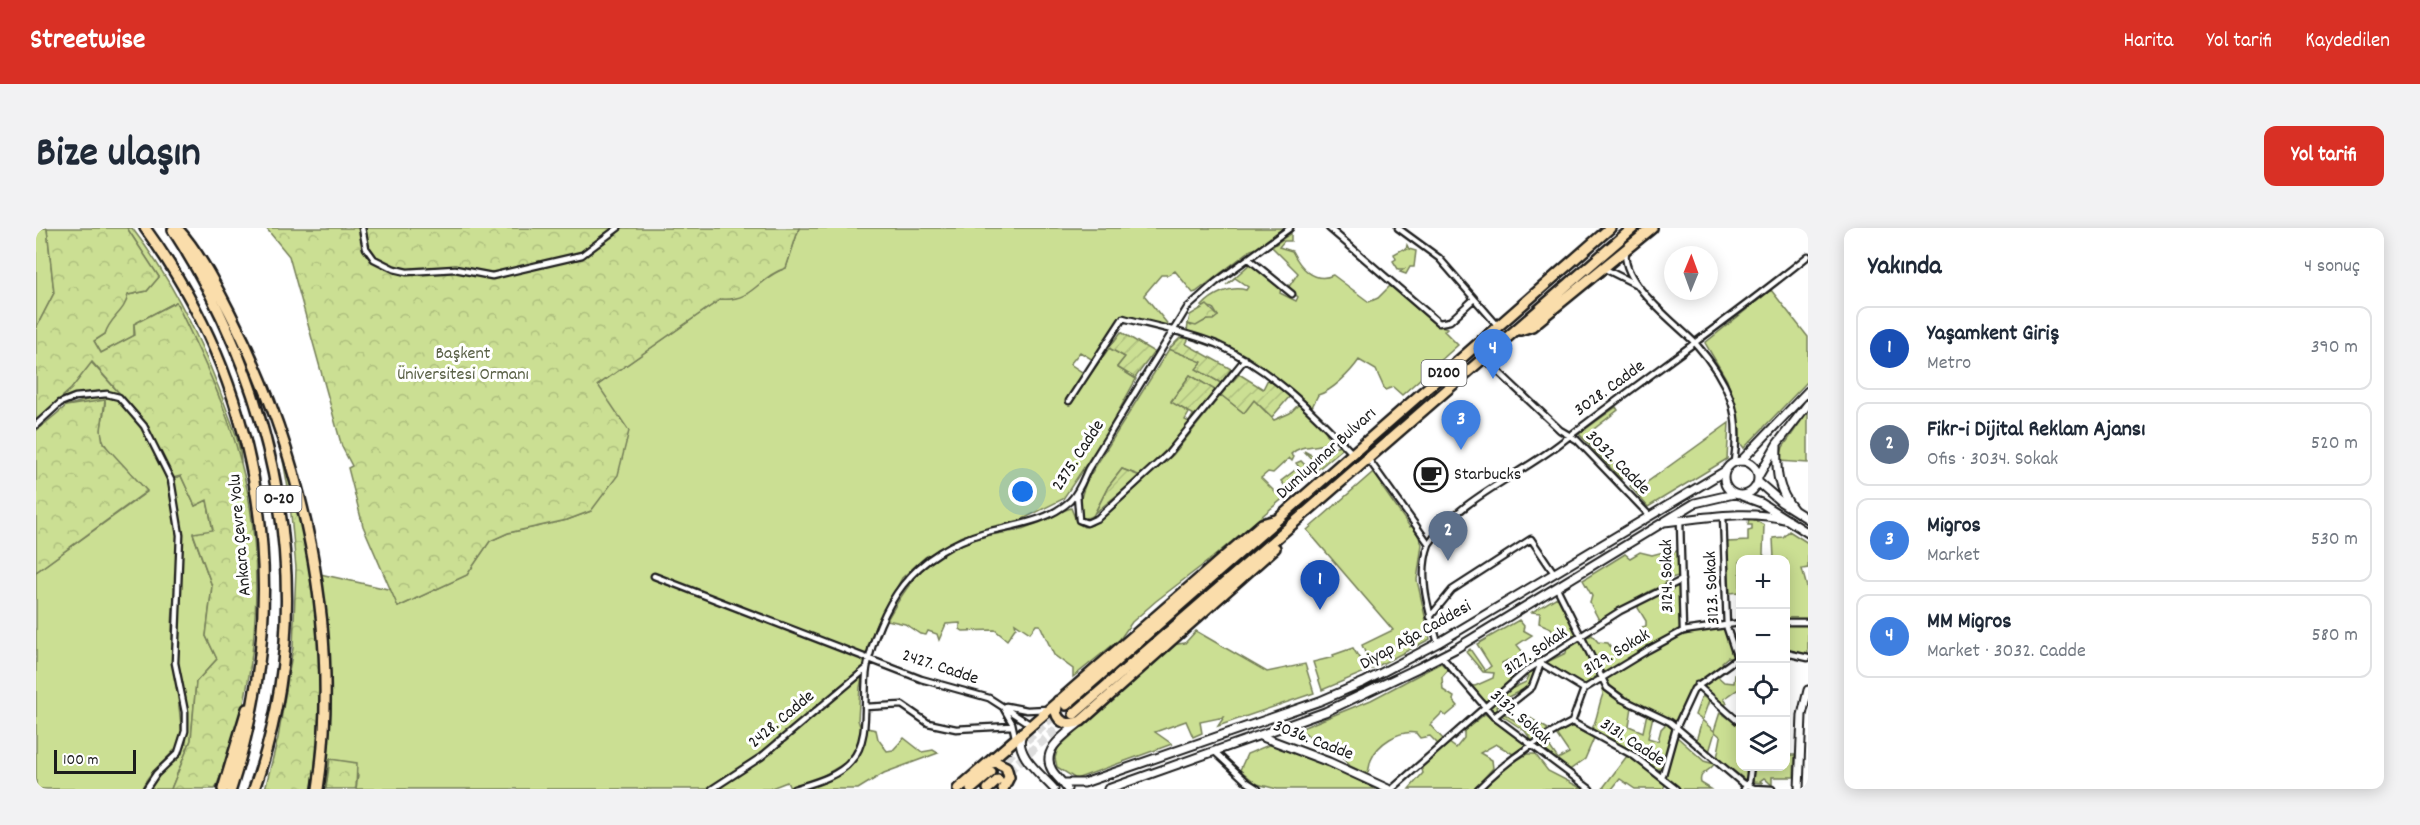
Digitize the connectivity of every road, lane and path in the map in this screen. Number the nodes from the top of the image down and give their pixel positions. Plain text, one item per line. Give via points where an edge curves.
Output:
1 (145, 228) edge
2 (171, 228) edge
3 (177, 228) edge
4 (362, 228) edge
5 (618, 228) edge
6 (1290, 228) edge
7 (1329, 228) edge
8 (1398, 228) edge
9 (1633, 228) edge
10 (1652, 228) edge
11 (1607, 229) edge
12 (1627, 250) junction
13 (1808, 256) edge
14 (1249, 259) junction
15 (1605, 268) junction
16 (1637, 285) junction
17 (1292, 294) dead end
18 (1474, 299) junction
19 (1498, 326) junction
20 (1515, 331) junction
21 (1173, 332) junction
22 (1695, 344) junction
23 (1245, 359) junction
24 (1485, 359) junction
25 (1808, 391) edge
26 (1069, 400) dead end
27 (1808, 404) edge
28 (36, 425) edge
29 (1569, 436) junction
30 (1777, 444) junction
31 (1352, 453) junction
32 (1369, 460) junction
33 (1738, 461) junction
34 (1725, 471) junction
35 (1758, 479) junction
36 (1077, 492) junction
37 (1734, 494) junction
38 (1742, 495) junction
39 (1794, 510) junction
40 (1649, 515) junction
41 (1723, 515) junction
42 (1808, 519) edge
43 (1680, 520) junction
44 (1788, 520) junction
45 (1662, 523) junction
46 (1808, 533) edge
47 (1429, 544) junction
48 (1554, 573) junction
49 (654, 576) dead end
50 (1682, 580) junction
51 (1557, 588) junction
52 (1430, 617) junction
53 (1790, 622) edge
54 (1808, 622) edge
55 (1736, 623) edge
56 (1727, 624) junction
57 (1683, 631) junction
58 (1581, 638) junction
59 (1438, 643) junction
60 (1736, 649) edge
61 (1790, 653) edge
62 (1442, 657) junction
63 (870, 658) junction
64 (1808, 658) edge
65 (1736, 659) edge
66 (1540, 662) junction
67 (867, 668) junction
68 (260, 670) junction
69 (1602, 677) junction
70 (1697, 685) junction
71 (1584, 689) junction
72 (1808, 690) edge
73 (1062, 703) junction
74 (1000, 705) junction
75 (865, 707) junction
76 (1050, 708) junction
77 (1485, 708) junction
78 (1494, 717) junction
79 (1078, 718) junction
80 (1736, 719) edge
81 (1572, 722) junction
82 (1012, 726) junction
83 (1027, 729) junction
84 (1676, 729) junction
85 (1260, 736) junction
86 (1015, 739) junction
87 (1534, 746) junction
88 (1215, 752) junction
89 (988, 768) junction
90 (1750, 771) edge
91 (1662, 778) junction
92 (1097, 779) junction
93 (1001, 784) edge
94 (1669, 784) junction
95 (1065, 786) edge
96 (1746, 787) edge
97 (146, 789) edge
98 (223, 789) edge
99 (231, 789) edge
100 (254, 789) edge
101 (318, 789) edge
102 (712, 789) edge
103 (794, 789) edge
104 (958, 789) edge
105 (971, 789) edge
106 (988, 789) edge
107 (1054, 789) edge
108 (1089, 789) edge
109 (1108, 789) edge
110 (1258, 789) edge
111 (1390, 789) edge
112 (1479, 789) edge
113 (1590, 789) edge
114 (1665, 789) edge
115 (1676, 789) edge
116 (1772, 789) edge
117 (1799, 789) edge

1 - 68 highway, Ankara Çevre Yolu / O-20 via 191,299 226,378 244,434 256,486 262,546
2 - 100 highway, O-20 via 209,290 247,372 265,430 280,508 286,583 285,635 275,709
3 - 101 highway via 206,270 249,352 301,502 315,566 322,634 323,722
4 - 5 street via 366,248 374,259 394,269 455,269 492,276 582,255
6 - 14 street, 2375. Cadde
7 - 18 street via 1439,323 1450,321
8 - 18 street via 1439,258
9 - 20 highway, Dumlupınar Bulvarı / D200
10 - 12 highway, Dumlupınar Bulvarı
11 - 19 highway, Dumlupınar Bulvarı / D200
12 - 15 highway, Dumlupınar Bulvarı
12 - 16 street via 1625,264
13 - 22 street, 3028. Cadde
14 - 17 street
14 - 21 street, 2375. Cadde via 1187,308
15 - 16 street
15 - 20 highway, Dumlupınar Bulvarı via 1532,326
16 - 22 street
18 - 19 street
19 - 31 highway, Dumlupınar Bulvarı / D200
20 - 24 highway, Dumlupınar Bulvarı / D200
21 - 23 street via 1216,344
21 - 26 street via 1123,318
21 - 36 street, 2375. Cadde
22 - 29 street, 3028. Cadde
22 - 33 street via 1713,365 1731,399
23 - 31 street via 1307,405
23 - 36 street via 1168,454 1092,521 1079,520
24 - 29 street, 3032. Cadde
24 - 32 highway, Dumlupınar Bulvarı / D200
25 - 33 main road, Diyap Ağa Caddesi
27 - 30 main road
28 - 97 street via 60,403 75,397 119,397 144,426 171,480 180,535 175,663 185,732 178,753
29 - 40 street, 3032. Cadde
29 - 47 street, 3028. Cadde via 1454,516
30 - 35 main road
30 - 39 main road via 1778,483
31 - 73 highway, Dumlupınar Bulvarı / D200 via 1279,519 1262,524
32 - 47 street
32 - 79 highway, Dumlupınar Bulvarı / D200 via 1296,523 1263,560
33 - 34 main road, Diyap Ağa Caddesi
33 - 35 main road via 1755,467
34 - 37 main road via 1725,484
34 - 40 main road, Diyap Ağa Caddesi
35 - 38 main road via 1752,491
35 - 39 main road
36 - 63 street, 2375. Cadde via 1068,502 1040,518 970,537 918,568 887,611
37 - 38 main road, Diyap Ağa Caddesi
37 - 45 main road, Diyap Ağa Caddesi via 1695,503
38 - 44 main road, Diyap Ağa Caddesi
39 - 42 main road
40 - 48 main road, Diyap Ağa Caddesi
41 - 43 main road
41 - 44 main road via 1764,514
41 - 56 street, 3123. Sokak
43 - 45 main road
43 - 50 street, 3124. Sokak
44 - 46 main road, Diyap Ağa Caddesi
45 - 51 main road, Diyap Ağa Caddesi
47 - 52 street via 1424,570
48 - 52 street via 1531,539 1452,590
48 - 59 main road, Diyap Ağa Caddesi
49 - 63 street, 2427. Cadde
50 - 57 street, 3124. Sokak
50 - 58 street, 3127. Sokak via 1620,611
51 - 58 street
51 - 62 main road, Diyap Ağa Caddesi
52 - 59 street
53 - 54 street
55 - 56 street, 3129. Sokak
56 - 57 street, 3129. Sokak
56 - 60 street, 3123. Sokak
57 - 69 street, 3129. Sokak
58 - 66 street, 3127. Sokak
58 - 69 street
59 - 92 main road, Diyap Ağa Caddesi via 1320,701
61 - 64 street
62 - 77 street, 3132. Sokak
62 - 85 main road, Diyap Ağa Caddesi via 1325,712
63 - 67 street, 2375. Cadde
63 - 74 street, 2427. Cadde
65 - 70 street
66 - 71 street
66 - 77 street, 3127. Sokak
66 - 78 street via 1532,687
67 - 75 street, 2375. Cadde
67 - 102 street, 2428. Cadde via 761,757
68 - 98 highway
68 - 99 highway, Ankara Çevre Yolu / O-20 via 247,737
69 - 71 street, 3129. Sokak
69 - 84 street via 1607,688 1622,699 1661,717
70 - 80 street
70 - 84 street
71 - 81 street, 3129. Sokak
72 - 117 main road via 1802,714
73 - 76 highway, Dumlupınar Bulvarı
73 - 79 highway via 1056,712 1060,720 1068,724
74 - 76 street, 2427. Cadde via 1028,710
74 - 82 street
74 - 83 street, 2427. Cadde
75 - 82 street via 902,705 928,723 956,729
75 - 103 street, 2375. Cadde via 862,736 851,761 819,781
76 - 83 highway, Dumlupınar Bulvarı
77 - 78 street, 3132. Sokak
77 - 111 street, 3127. Sokak
78 - 87 street, 3132. Sokak
79 - 95 main road via 1050,752 1050,767
81 - 87 street
81 - 91 street, 3131. Cadde via 1634,756
82 - 86 street
83 - 86 highway, Dumlupınar Bulvarı
83 - 107 main road via 1020,742 1021,751
84 - 91 street
84 - 96 street
85 - 88 main road, Diyap Ağa Caddesi
85 - 111 main road, 3036. Cadde
86 - 89 highway, Dumlupınar Bulvarı
87 - 112 street via 1499,769
87 - 113 street, 3132. Sokak
88 - 109 main road, Diyap Ağa Caddesi
88 - 110 street
89 - 93 highway via 996,762 1006,767 1009,777
89 - 104 highway
89 - 105 highway
90 - 96 street
91 - 94 street, 3131. Cadde
92 - 95 main road, Diyap Ağa Caddesi
92 - 108 main road
93 - 106 highway
94 - 114 street
94 - 115 street, 3131. Cadde
96 - 116 street

